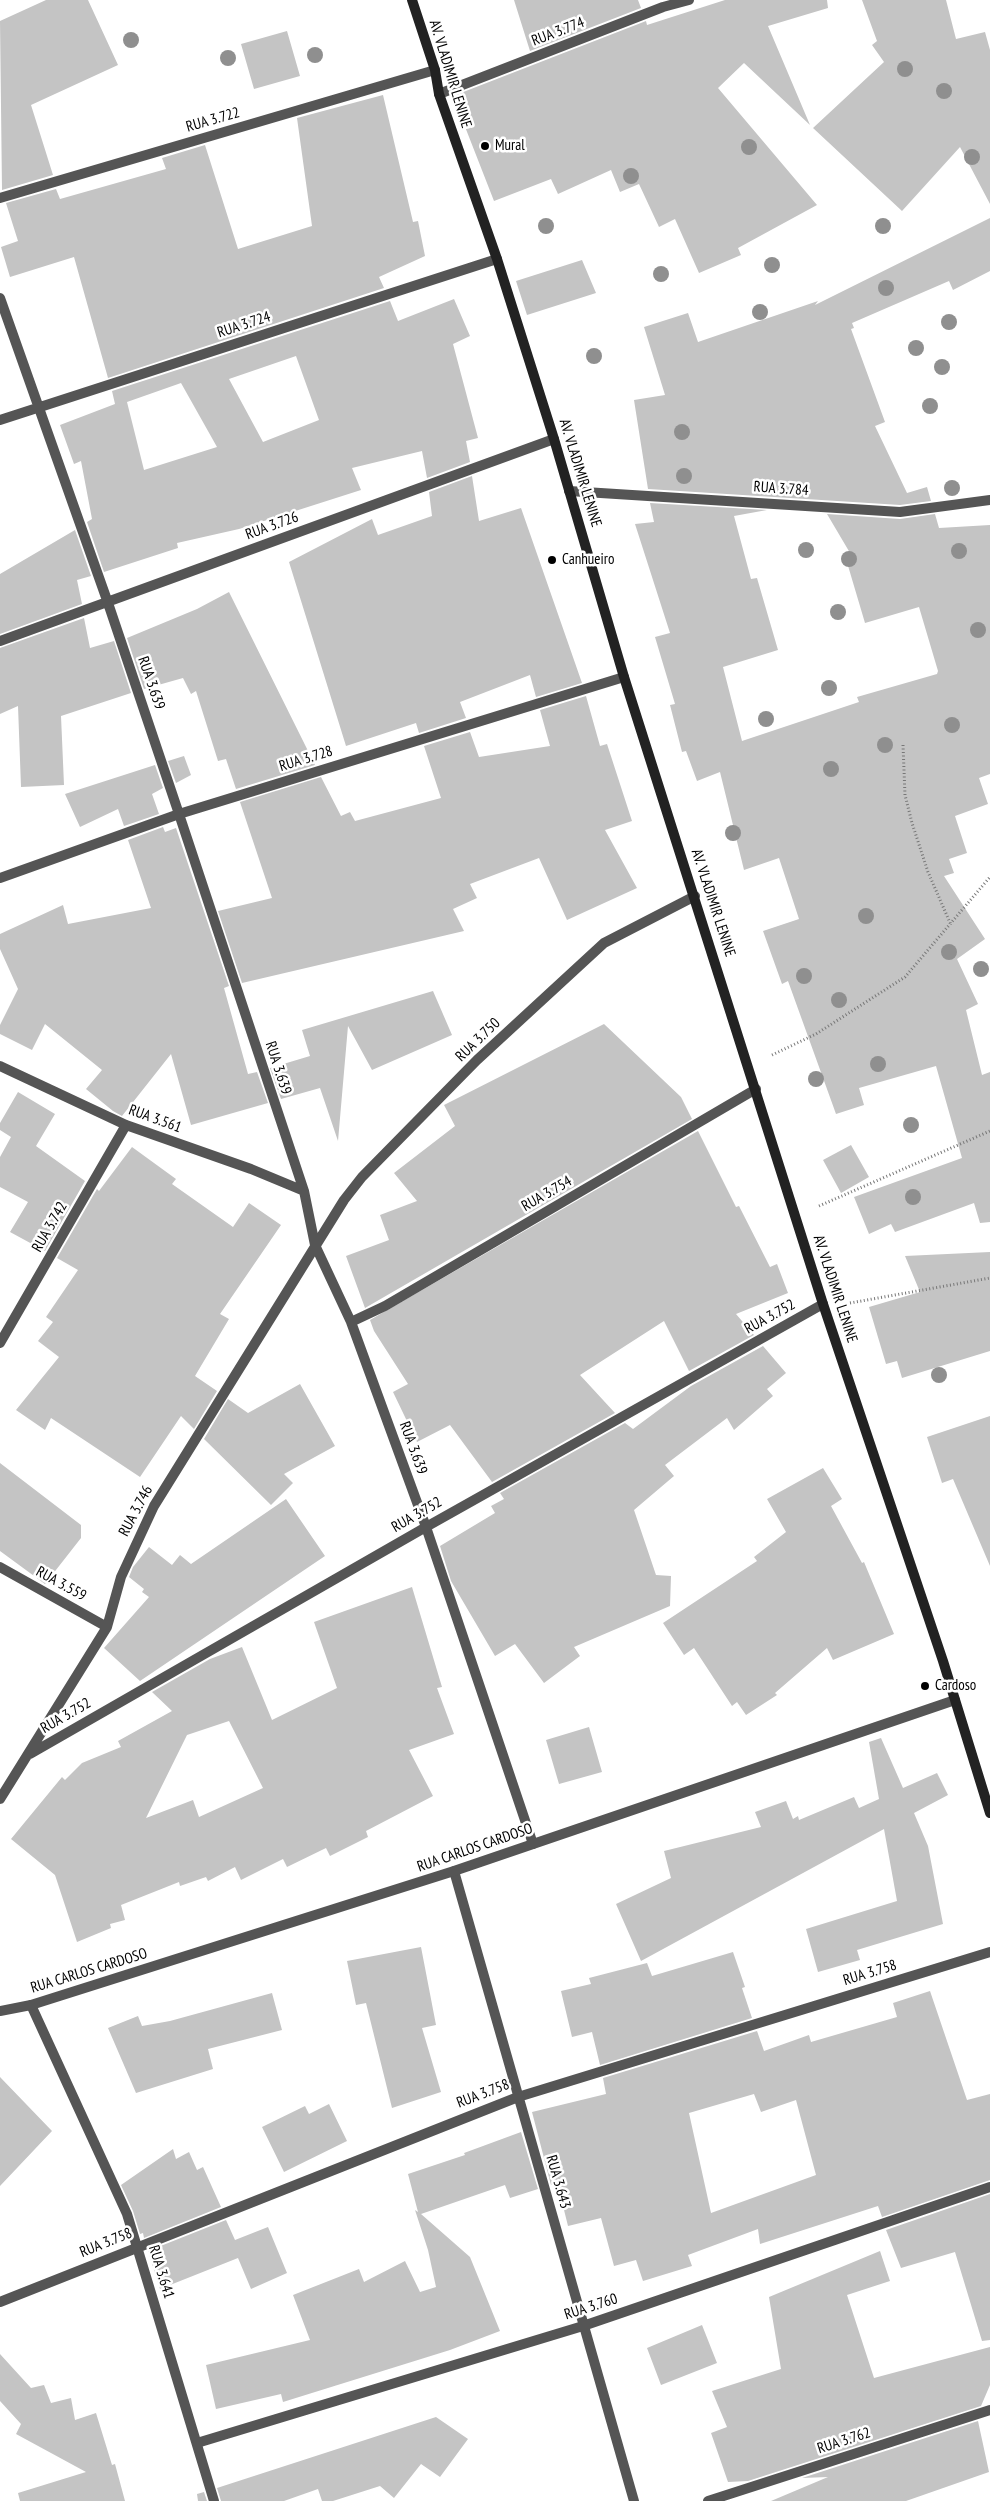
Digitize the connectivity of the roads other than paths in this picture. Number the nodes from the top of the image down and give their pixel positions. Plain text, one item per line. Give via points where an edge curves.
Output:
1 (412, 0) edge
2 (689, 0) edge
3 (435, 70) junction
4 (439, 94) junction
5 (0, 198) edge
6 (497, 260) junction
7 (0, 298) edge
8 (38, 407) junction
9 (0, 420) edge
10 (554, 439) junction
11 (569, 492) junction
12 (990, 500) edge
13 (108, 603) junction
14 (0, 641) edge
15 (624, 677) junction
16 (179, 814) junction
17 (0, 878) edge
18 (695, 896) junction
19 (0, 1066) edge
20 (756, 1089) junction
21 (126, 1125) junction
22 (304, 1192) junction
23 (315, 1245) junction
24 (824, 1306) junction
25 (351, 1322) junction
26 (0, 1343) edge
27 (426, 1527) junction
28 (0, 1567) edge
29 (107, 1627) junction
30 (955, 1700) junction
31 (28, 1756) junction
32 (0, 1798) edge
33 (990, 1813) edge
34 (533, 1844) junction
35 (454, 1871) junction
36 (990, 1952) edge
37 (31, 2005) junction
38 (0, 2011) edge
39 (518, 2097) junction
40 (990, 2187) edge
41 (138, 2247) junction
42 (0, 2302) edge
43 (583, 2326) junction
44 (990, 2410) edge
45 (197, 2443) junction
46 (214, 2501) edge
47 (634, 2501) edge
48 (708, 2501) edge

1 - 3 main road, AV. VLADIMIR LENINE
2 - 4 street, RUA 3.774
3 - 4 main road, AV. VLADIMIR LENINE
3 - 5 street, RUA 3.722
4 - 6 main road, AV. VLADIMIR LENINE
6 - 8 street, RUA 3.724
6 - 10 main road, AV. VLADIMIR LENINE
7 - 8 street, RUA 3.639
8 - 9 street, RUA 3.724
8 - 13 street, RUA 3.639
10 - 11 main road, AV. VLADIMIR LENINE
10 - 13 street, RUA 3.726
11 - 12 street, RUA 3.784 via 900,512
11 - 15 main road, AV. VLADIMIR LENINE
13 - 14 street, RUA 3.726
13 - 16 street, RUA 3.639
15 - 16 street, RUA 3.728
15 - 18 main road, AV. VLADIMIR LENINE
16 - 17 street, RUA 3.728
16 - 22 street, RUA 3.639
18 - 20 main road, AV. VLADIMIR LENINE
18 - 23 street, RUA 3.750 via 604,943 477,1060 362,1176
19 - 21 street, RUA 3.561
20 - 24 main road, AV. VLADIMIR LENINE
20 - 25 street, RUA 3.754 via 385,1306
21 - 22 street, RUA 3.561 via 251,1169
21 - 26 street, RUA 3.742
22 - 23 street, RUA 3.639
23 - 25 street, RUA 3.639
23 - 29 street, RUA 3.746 via 146,1520 121,1576
24 - 27 street, RUA 3.752
24 - 30 main road, AV. VLADIMIR LENINE
25 - 27 street, RUA 3.639
27 - 31 street, RUA 3.752
27 - 34 street, RUA 3.639
28 - 29 street, RUA 3.559
29 - 31 street, RUA 3.746
30 - 33 main road, AV. VLADIMIR LENINE
30 - 34 street, RUA CARLOS CARDOSO
31 - 32 street, RUA 3.746
34 - 35 street, RUA CARLOS CARDOSO
35 - 37 street, RUA CARLOS CARDOSO
35 - 39 street, RUA 3.643
36 - 39 street, RUA 3.758
37 - 38 street, RUA CARLOS CARDOSO
37 - 41 street, RUA 3.641
39 - 41 street, RUA 3.758
39 - 43 street, RUA 3.643
40 - 43 street, RUA 3.760
41 - 42 street, RUA 3.758
41 - 45 street, RUA 3.641
43 - 45 street, RUA 3.760
43 - 47 street, RUA 3.643
44 - 48 street, RUA 3.762
45 - 46 street, RUA 3.641

